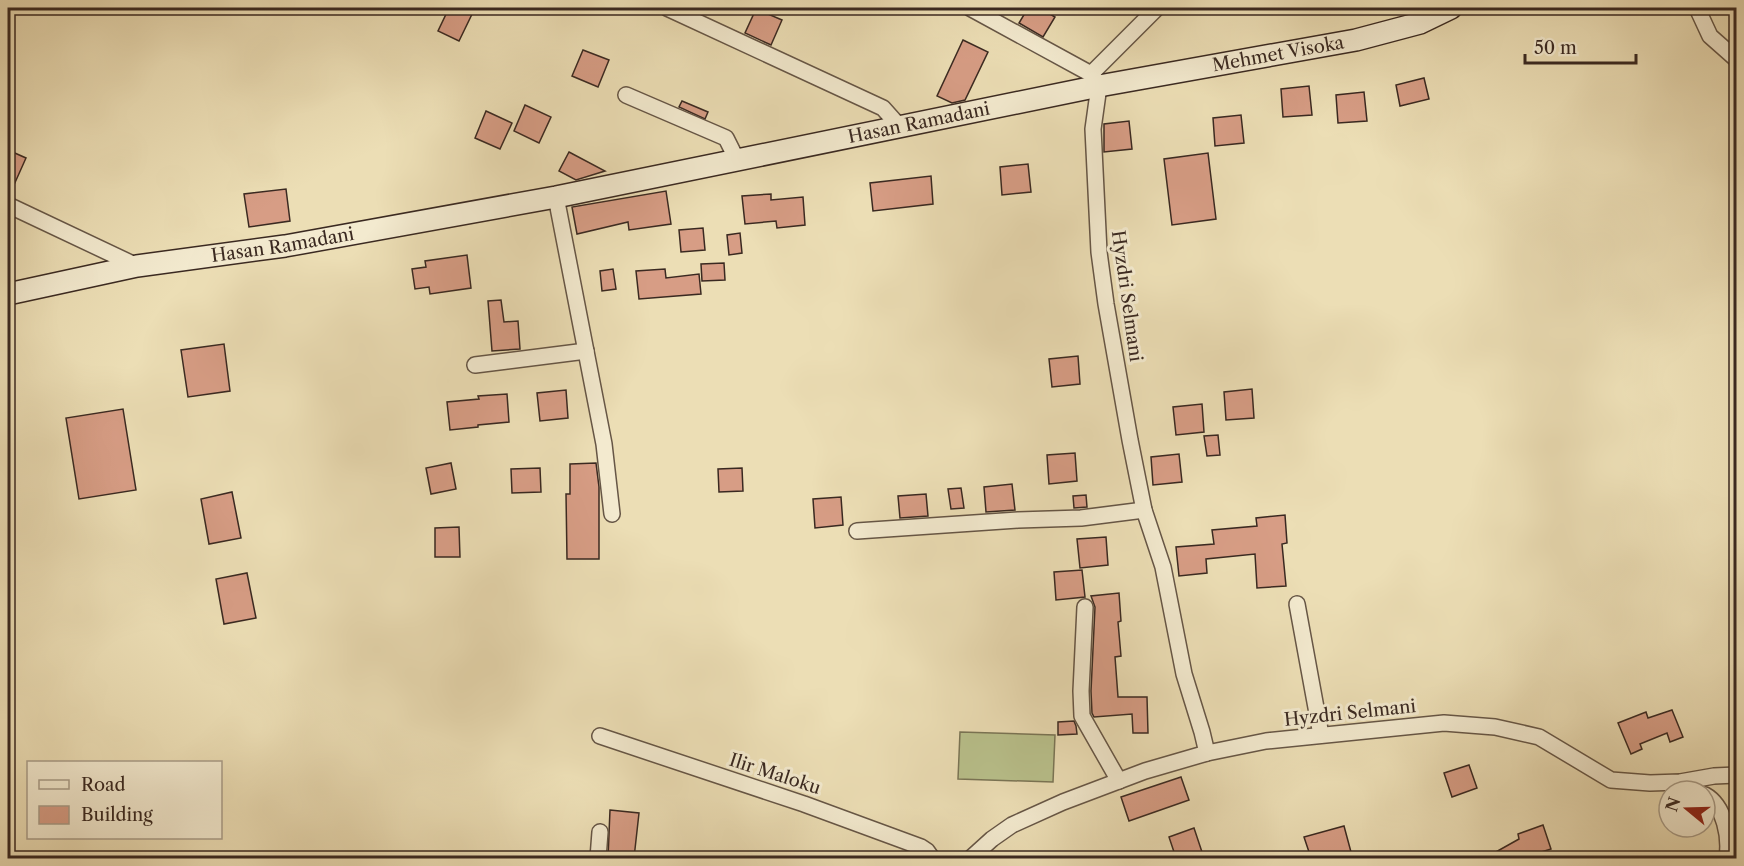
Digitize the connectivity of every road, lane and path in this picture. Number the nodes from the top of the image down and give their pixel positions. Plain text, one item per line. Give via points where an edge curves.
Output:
1 (667, 8) edge
2 (970, 8) edge
3 (1157, 8) edge
4 (1452, 8) edge
5 (1697, 8) edge
6 (1737, 59) edge
7 (1095, 80) junction
8 (626, 95) dead end
9 (900, 127) junction
10 (737, 160) junction
11 (556, 197) junction
12 (8, 205) edge
13 (137, 266) junction
14 (8, 294) edge
15 (586, 351) junction
16 (475, 365) dead end
17 (1144, 510) junction
18 (612, 514) dead end
19 (857, 531) dead end
20 (1297, 604) dead end
21 (1084, 607) dead end
22 (1321, 735) junction
23 (600, 736) dead end
24 (1207, 753) junction
25 (1737, 775) edge
26 (1697, 779) edge
27 (1119, 781) junction
28 (1657, 783) edge
29 (1717, 807) edge
30 (600, 832) dead end
31 (598, 858) edge
32 (932, 858) edge
33 (971, 858) edge
34 (1727, 858) edge

1 - 9 street via 883,108
2 - 7 street
3 - 7 street
4 - 7 main road, Mehmet Visoka via 1378,36 1176,74
5 - 6 street via 1710,36
7 - 9 main road, Hasan Ramadani
7 - 17 street, Hyzdri Selmani via 1093,129 1099,252
8 - 10 street via 726,138
9 - 10 main road, Hasan Ramadani
10 - 11 main road, Hasan Ramadani
11 - 13 main road, Hasan Ramadani via 285,246
11 - 15 street
12 - 13 street
13 - 14 main road, Hasan Ramadani
15 - 16 street
15 - 18 street via 604,444
17 - 19 street via 1081,518
17 - 24 street, Hyzdri Selmani via 1163,567 1184,674
20 - 22 street
21 - 27 street via 1082,716
22 - 24 street, Hyzdri Selmani
22 - 28 street, Hyzdri Selmani via 1444,723 1495,727 1539,737 1611,780
23 - 32 street, Ilir Maloku via 815,808 921,847
24 - 27 street
25 - 26 street, Hyzdri Selmani
27 - 33 street via 1012,825
29 - 34 street via 1726,828
30 - 31 street

